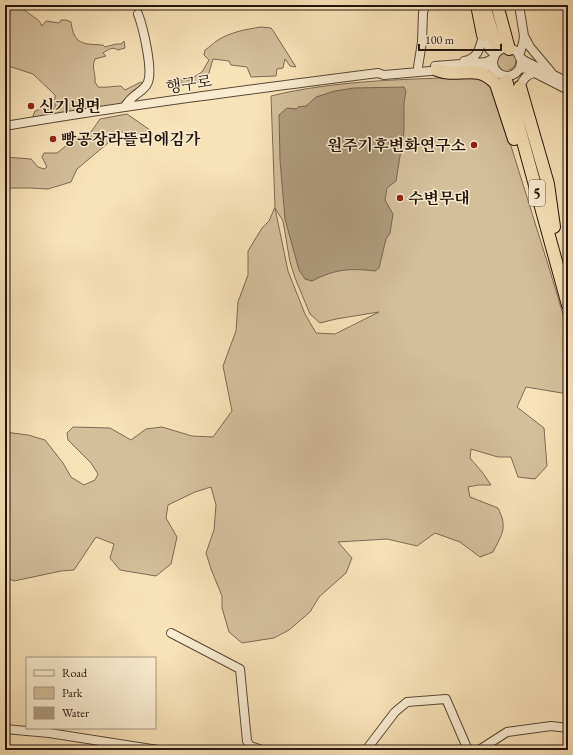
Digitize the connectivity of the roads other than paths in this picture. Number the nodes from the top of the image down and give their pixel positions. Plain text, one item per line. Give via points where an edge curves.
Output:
1 (425, 5) edge
2 (476, 5) edge
3 (484, 5) edge
4 (492, 5) edge
5 (497, 5) edge
6 (519, 5) edge
7 (138, 14) dead end
8 (483, 35) junction
9 (524, 36) junction
10 (506, 51) junction
11 (418, 67) junction
12 (437, 68) junction
13 (378, 73) junction
14 (534, 73) junction
15 (506, 75) junction
16 (554, 75) junction
17 (568, 82) edge
18 (520, 87) junction
19 (568, 90) edge
20 (124, 107) junction
21 (5, 126) edge
22 (550, 228) junction
23 (568, 276) edge
24 (568, 305) edge
25 (171, 633) dead end
26 (568, 728) edge
27 (5, 729) edge
28 (158, 750) edge
29 (262, 750) edge
30 (366, 750) edge
31 (468, 750) edge
32 (479, 750) edge

1 - 11 street
2 - 8 highway
3 - 10 highway
4 - 10 highway
5 - 10 highway
6 - 9 street
7 - 20 street via 150,70 143,91 132,97
8 - 10 street via 489,49
8 - 12 street via 480,48 470,60 443,63
9 - 10 street via 517,48
9 - 16 street
10 - 12 street, 행구로 via 486,62
10 - 15 street via 493,64
10 - 15 street via 521,65
10 - 16 street
11 - 12 street, 행구로
11 - 13 street, 행구로 via 383,69
12 - 13 street, 행구로 via 384,75
12 - 15 highway via 444,72 480,72 491,78
13 - 20 street, 행구로
14 - 15 street via 527,69
14 - 18 street via 526,76
14 - 19 street
15 - 18 street
15 - 22 highway, 5
16 - 17 street
18 - 22 highway via 548,184
20 - 21 street, 행구로
22 - 23 highway, 5
22 - 24 highway, 5
25 - 29 street via 240,669 247,741 250,746
26 - 32 street via 551,726 507,732
27 - 28 street via 49,733
30 - 31 street via 395,712 407,702 446,699

